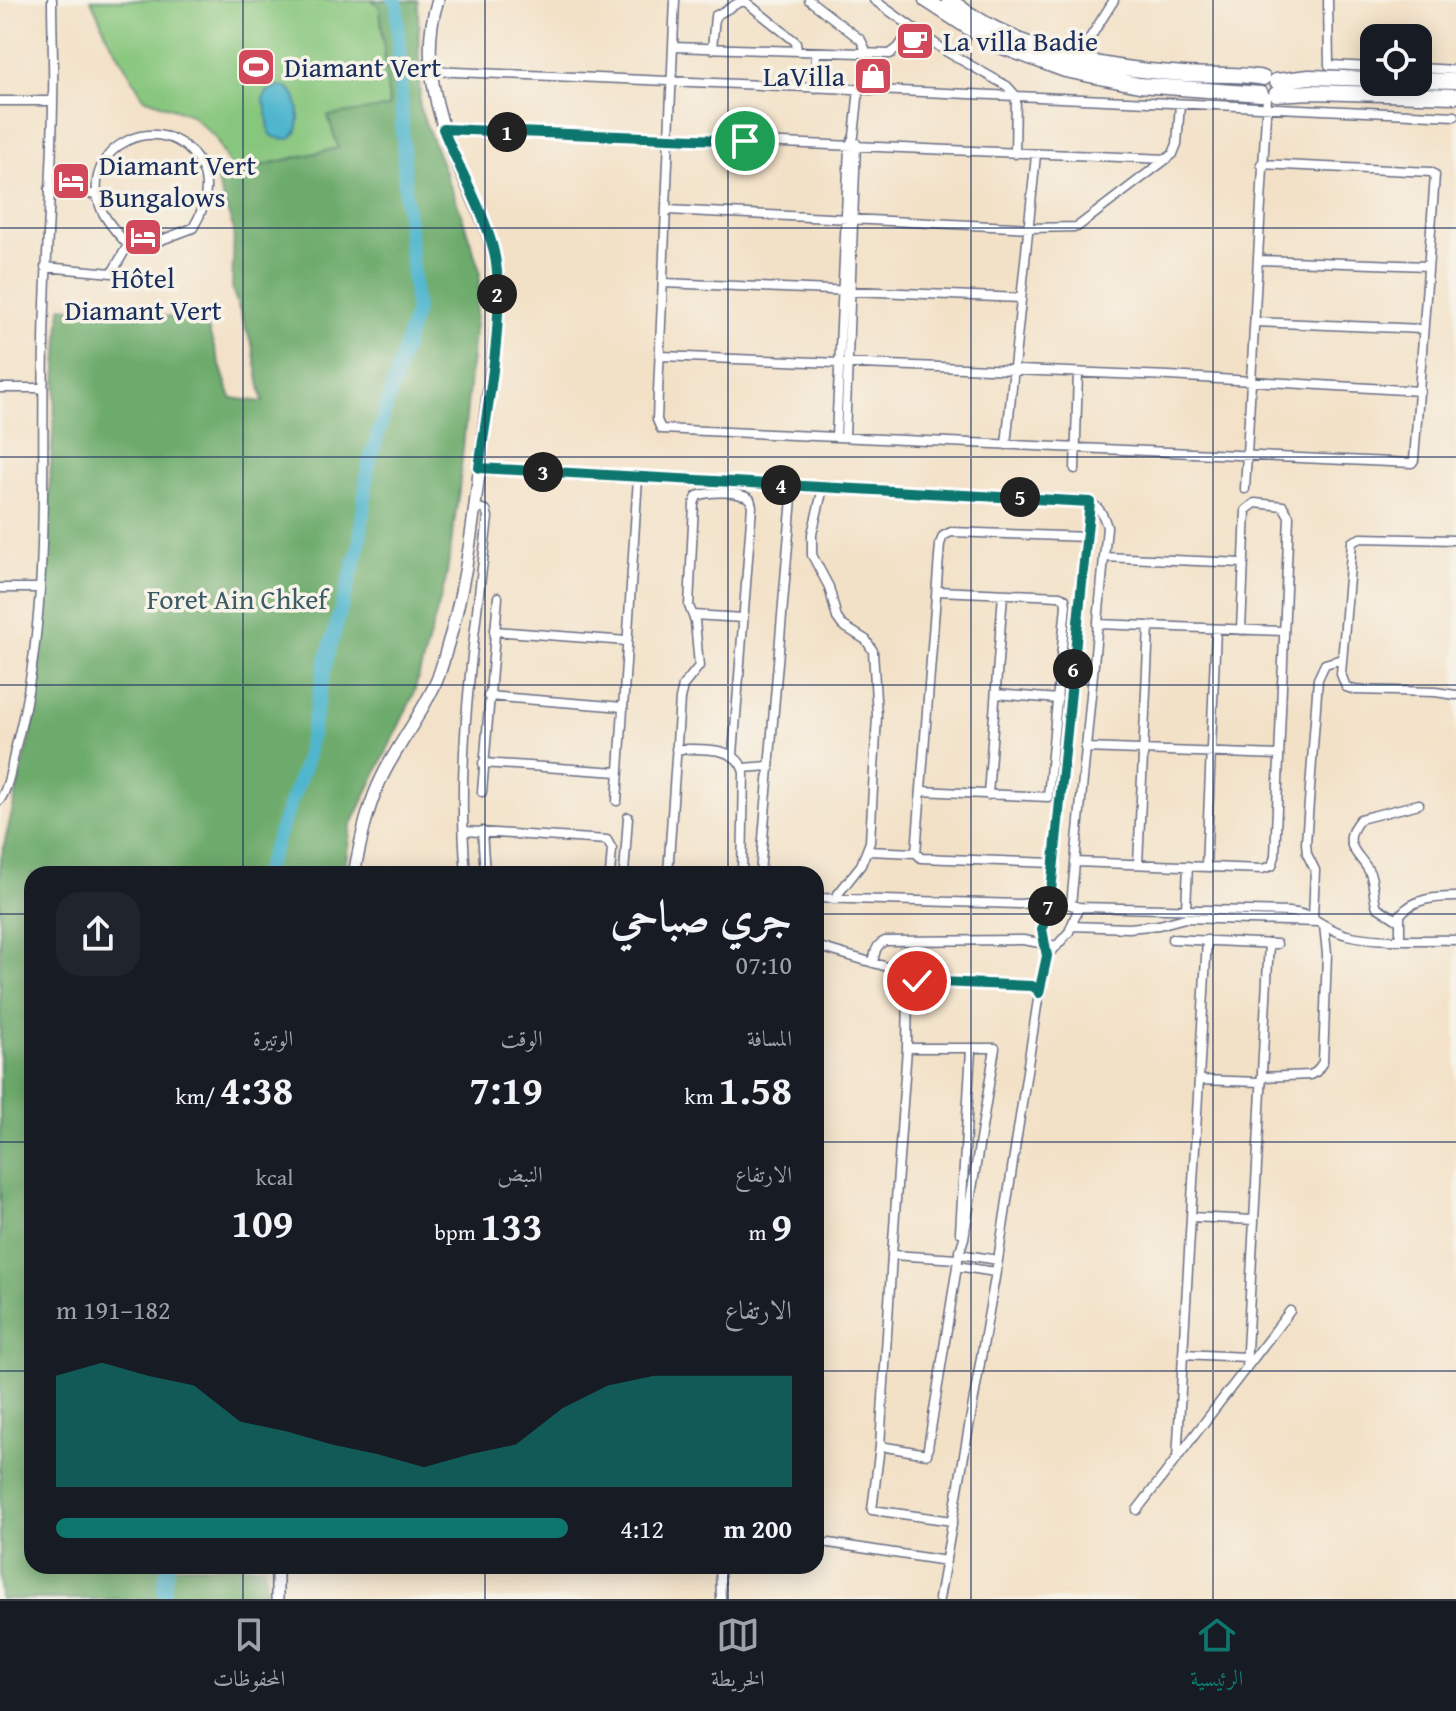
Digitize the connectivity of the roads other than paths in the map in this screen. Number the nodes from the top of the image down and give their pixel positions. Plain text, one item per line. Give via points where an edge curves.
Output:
1 (52, 0) edge
2 (438, 0) edge
3 (675, 0) edge
4 (809, 0) edge
5 (874, 0) edge
6 (926, 0) edge
7 (949, 0) edge
8 (1114, 0) edge
9 (1328, 0) edge
10 (912, 28) junction
11 (673, 47) junction
12 (712, 49) junction
13 (797, 51) junction
14 (816, 52) junction
15 (867, 53) junction
16 (1076, 61) junction
17 (1360, 66) edge
18 (1432, 69) edge
19 (1456, 70) edge
20 (432, 71) junction
21 (1360, 79) edge
22 (1432, 80) edge
23 (1456, 81) edge
24 (672, 82) junction
25 (815, 88) junction
26 (859, 89) junction
27 (1268, 92) junction
28 (1016, 96) junction
29 (1456, 96) edge
30 (0, 101) edge
31 (53, 101) junction
32 (1180, 104) junction
33 (1455, 116) edge
34 (443, 129) junction
35 (670, 138) junction
36 (853, 147) junction
37 (1015, 154) junction
38 (1036, 155) junction
39 (1167, 159) junction
40 (1261, 164) junction
41 (49, 189) junction
42 (98, 195) junction
43 (667, 210) junction
44 (851, 219) junction
45 (1030, 228) junction
46 (128, 245) junction
47 (1258, 260) junction
48 (1428, 266) junction
49 (45, 267) junction
50 (663, 283) junction
51 (848, 289) junction
52 (1021, 298) junction
53 (1255, 322) junction
54 (1423, 329) junction
55 (661, 356) junction
56 (845, 363) junction
57 (1013, 370) junction
58 (1078, 373) junction
59 (1251, 381) junction
60 (0, 388) edge
61 (43, 388) junction
62 (1420, 391) junction
63 (840, 437) junction
64 (1006, 445) junction
65 (1075, 449) junction
66 (1248, 455) junction
67 (479, 468) junction
68 (1075, 469) dead end
69 (638, 478) junction
70 (726, 482) junction
71 (793, 486) junction
72 (823, 488) junction
73 (1245, 489) dead end
74 (725, 494) junction
75 (1090, 502) junction
76 (475, 507) junction
77 (1087, 537) junction
78 (1456, 540) edge
79 (1104, 557) junction
80 (1243, 563) junction
81 (0, 588) edge
82 (40, 588) junction
83 (937, 591) junction
84 (1003, 594) junction
85 (498, 597) dead end
86 (693, 615) junction
87 (743, 618) junction
88 (1097, 624) junction
89 (1149, 626) junction
90 (1216, 629) junction
91 (1241, 630) junction
92 (494, 631) junction
93 (1284, 631) junction
94 (627, 641) junction
95 (1342, 659) junction
96 (996, 694) junction
97 (1456, 695) edge
98 (488, 696) junction
99 (1058, 699) junction
100 (623, 707) junction
101 (1085, 748) junction
102 (676, 749) junction
103 (1143, 750) junction
104 (1211, 752) junction
105 (733, 755) junction
106 (1279, 755) junction
107 (483, 763) junction
108 (769, 766) junction
109 (743, 768) junction
110 (618, 772) junction
111 (921, 791) junction
112 (482, 792) dead end
113 (988, 795) junction
114 (0, 800) edge
115 (617, 801) dead end
116 (1419, 804) dead end
117 (628, 817) dead end
118 (464, 831) junction
119 (482, 831) junction
120 (867, 851) junction
121 (916, 853) junction
122 (1075, 862) junction
123 (1053, 863) junction
124 (1138, 864) junction
125 (356, 866) edge
126 (466, 866) edge
127 (484, 866) edge
128 (611, 866) edge
129 (625, 866) edge
130 (669, 866) edge
131 (742, 866) edge
132 (761, 866) edge
133 (1188, 866) junction
134 (1206, 867) junction
135 (1456, 897) edge
136 (824, 898) edge
137 (834, 899) junction
138 (1050, 901) junction
139 (1075, 906) junction
140 (1186, 909) junction
141 (1399, 921) junction
142 (1319, 922) junction
143 (1072, 926) junction
144 (1172, 939) dead end
145 (1400, 939) junction
146 (1207, 940) junction
147 (1456, 940) edge
148 (1043, 942) junction
149 (1057, 946) junction
150 (824, 948) edge
151 (1047, 956) junction
152 (873, 963) junction
153 (909, 983) junction
154 (1039, 993) junction
155 (907, 1048) junction
156 (971, 1049) junction
157 (1199, 1080) junction
158 (1262, 1080) junction
159 (1191, 1217) junction
160 (1254, 1220) junction
161 (892, 1255) junction
162 (958, 1260) junction
163 (998, 1260) junction
164 (995, 1272) junction
165 (1290, 1311) dead end
166 (1183, 1354) junction
167 (1246, 1357) junction
168 (1246, 1369) junction
169 (880, 1446) junction
170 (1177, 1459) junction
171 (1137, 1510) dead end
172 (953, 1521) junction
173 (829, 1543) dead end
174 (946, 1561) junction
175 (277, 1574) edge
176 (720, 1574) edge
177 (277, 1599) edge
178 (721, 1599) edge
179 (939, 1599) edge

1 - 31 street
2 - 20 street via 431,33
3 - 11 street
4 - 15 street via 861,40
5 - 10 street
6 - 27 highway via 992,43 1065,70 1139,85
7 - 16 highway via 1002,34
8 - 16 street
9 - 17 street via 1329,65
10 - 15 street via 890,54
10 - 28 street
11 - 12 street
11 - 24 street
12 - 13 street
12 - 13 street via 715,16 746,2 796,42
13 - 14 street
14 - 15 street
14 - 25 street
16 - 27 highway
18 - 19 street
20 - 24 street
20 - 34 street
21 - 27 highway via 1298,77
22 - 23 highway
24 - 25 street
24 - 35 street
25 - 26 street
26 - 28 street
26 - 36 street
27 - 29 highway
27 - 32 street
27 - 33 street
27 - 40 street
28 - 32 street
28 - 37 street
30 - 31 street
31 - 41 street
32 - 39 street via 1176,149
34 - 35 street
34 - 67 street via 484,221 497,275
35 - 36 street
35 - 43 street
36 - 37 street
36 - 44 street
37 - 38 street
38 - 39 street
38 - 45 street
39 - 45 street via 1077,227
40 - 47 street
40 - 48 street via 1431,172 1436,181
41 - 42 street
41 - 49 street
42 - 46 street via 109,223
42 - 46 street via 99,169 127,140 159,134 188,147 195,156 206,184 193,228 148,245
43 - 44 street
43 - 50 street
44 - 45 street
44 - 51 street
45 - 52 street
46 - 49 street via 112,273
47 - 48 street
47 - 53 street
48 - 54 street
49 - 61 street
50 - 51 street
50 - 55 street
51 - 52 street
51 - 56 street
52 - 57 street
53 - 54 street
53 - 59 street
54 - 62 street
55 - 56 street
55 - 63 street via 661,429
56 - 57 street
56 - 63 street
57 - 58 street
57 - 64 street
58 - 59 street
58 - 65 street
59 - 62 street
59 - 66 street
60 - 61 street
61 - 82 street
62 - 66 street via 1414,460 1408,465
63 - 64 street
64 - 65 street
65 - 66 street
65 - 68 street
66 - 73 street
67 - 69 street
67 - 76 street
69 - 70 street
69 - 94 street
70 - 71 street
70 - 74 street
71 - 72 street
71 - 108 street
72 - 75 street
72 - 120 street via 812,555 837,618 866,640 874,656 877,716
74 - 86 street via 695,498 689,606
74 - 87 street via 746,496 752,506
75 - 77 street
75 - 79 street via 1101,511 1107,527
76 - 118 street via 486,510 488,517 467,688
76 - 125 street via 470,552 437,679 382,777
77 - 83 street via 947,533 941,540
77 - 123 street
78 - 95 street via 1352,542
79 - 80 street
79 - 88 street
80 - 91 street
80 - 93 street via 1247,507 1255,503 1286,508
81 - 82 street
82 - 114 street via 33,665
83 - 84 street
83 - 111 street
84 - 96 street
84 - 99 street via 1065,599
85 - 92 street
86 - 87 street
86 - 102 street via 699,666 681,692
87 - 105 street
88 - 89 street
88 - 101 street
89 - 90 street
89 - 103 street
90 - 91 street
90 - 104 street
91 - 93 street
92 - 94 street
92 - 98 street
93 - 106 street
94 - 100 street
95 - 97 street via 1342,679 1350,689
95 - 142 street via 1325,664 1318,679 1306,843 1315,870
96 - 99 street
96 - 113 street
98 - 100 street
98 - 107 street
99 - 113 street via 1048,797
100 - 110 street
101 - 103 street
101 - 122 street
102 - 105 street
102 - 130 street
103 - 104 street
103 - 124 street
104 - 106 street
104 - 134 street
105 - 109 street
106 - 134 street via 1272,866
107 - 110 street
107 - 112 street
108 - 109 street
108 - 132 street
109 - 131 street
110 - 115 street
111 - 113 street
111 - 121 street
116 - 141 street via 1360,819 1352,837 1355,855 1369,870 1377,907
117 - 129 street
118 - 119 street
118 - 126 street
119 - 127 street
119 - 128 street via 607,840
120 - 121 street
120 - 137 street
121 - 123 street via 921,858
122 - 124 street
122 - 139 street
123 - 138 street
124 - 133 street
133 - 134 street
133 - 140 street
135 - 141 street via 1409,906
136 - 137 street
137 - 138 street
138 - 139 street
138 - 148 street
139 - 140 street
139 - 143 street
140 - 142 street via 1289,912
141 - 145 street
142 - 143 street via 1185,918 1129,928
142 - 145 street via 1353,936
142 - 158 street via 1327,954 1323,1062 1310,1075
143 - 149 street
144 - 146 street
145 - 147 street
146 - 157 street
146 - 158 street via 1273,943
148 - 149 street
148 - 151 street
148 - 152 street via 885,941
149 - 151 street
150 - 152 street
151 - 154 street
152 - 153 street via 900,971
153 - 154 street via 1032,986
153 - 155 street
154 - 163 street
155 - 156 street
155 - 161 street
156 - 162 street
156 - 162 street via 995,1048
157 - 158 street
157 - 159 street
158 - 160 street
159 - 160 street
159 - 166 street
160 - 167 street
161 - 162 street
161 - 169 street
162 - 163 street
162 - 164 street
162 - 169 street via 927,1454
163 - 164 street
164 - 172 street
165 - 168 street
166 - 167 street
166 - 170 street
167 - 168 street
168 - 170 street
169 - 172 street via 872,1510
170 - 171 street
172 - 174 street
173 - 174 street
174 - 179 street
175 - 177 street
176 - 178 street

